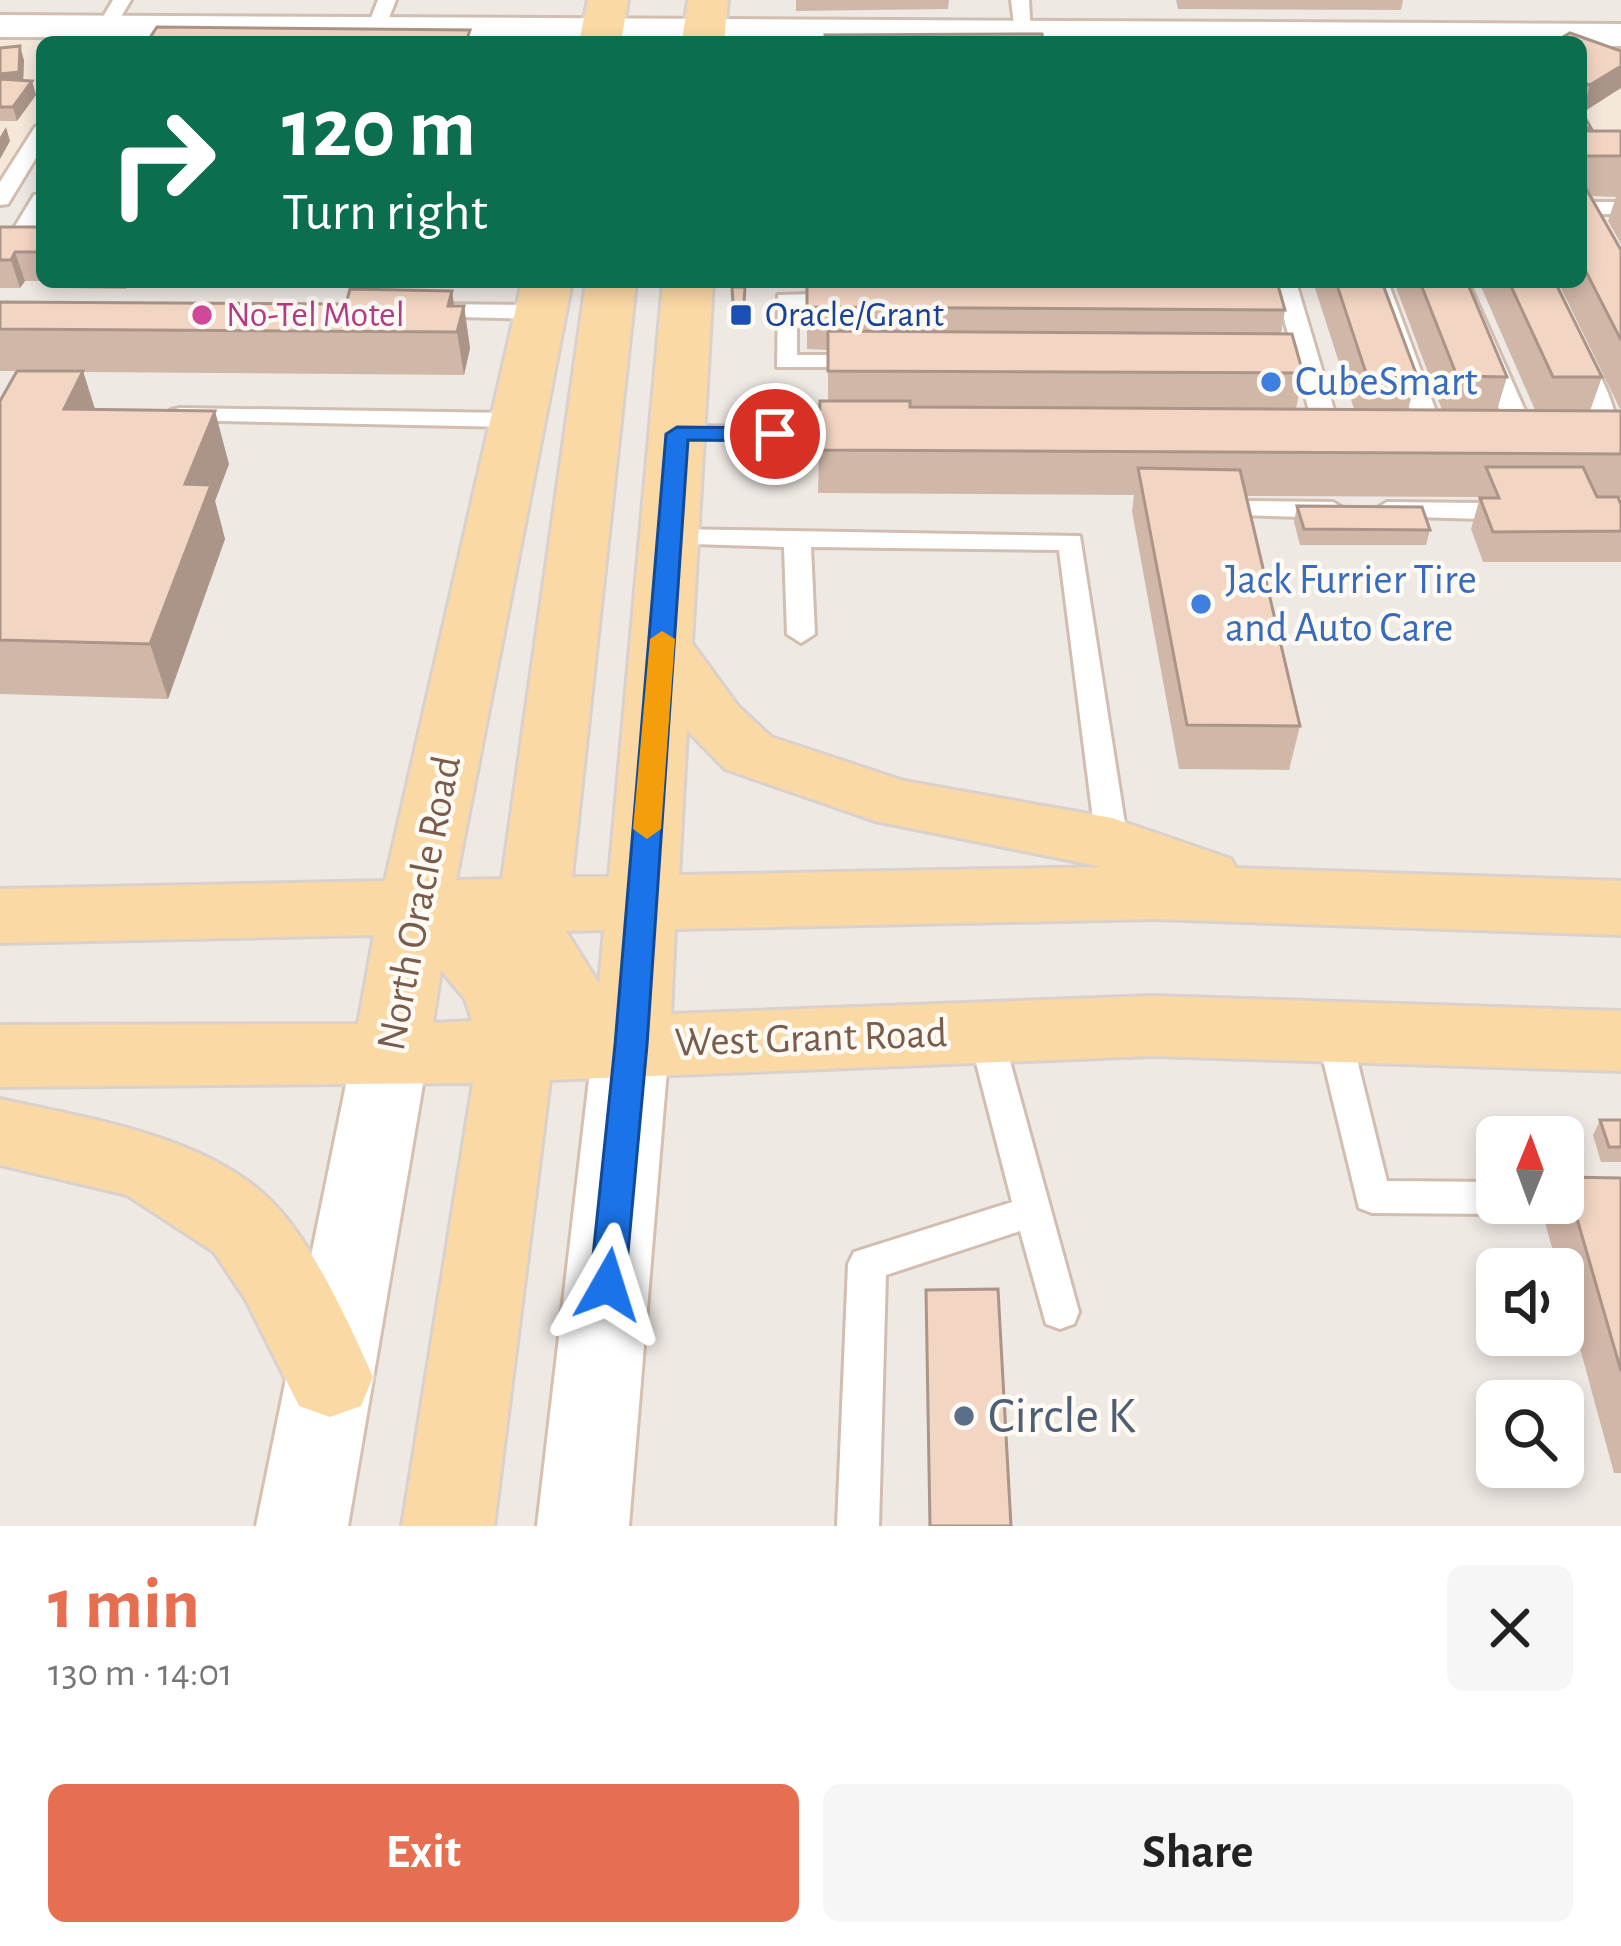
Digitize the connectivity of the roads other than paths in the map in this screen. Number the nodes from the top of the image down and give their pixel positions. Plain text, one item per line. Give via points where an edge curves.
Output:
1 (381, 14) edge
2 (1022, 16) edge
3 (108, 23) edge
4 (604, 24) edge
5 (705, 24) edge
6 (0, 26) edge
7 (1621, 35) edge
8 (35, 132) edge
9 (0, 199) edge
10 (1621, 208) edge
11 (36, 211) edge
12 (1587, 214) edge
13 (26, 229) edge
14 (609, 288) edge
15 (688, 288) edge
16 (1378, 288) edge
17 (1460, 288) edge
18 (1281, 295) edge
19 (543, 297) edge
20 (878, 300) edge
21 (411, 311) edge
22 (1569, 342) edge
23 (904, 362) edge
24 (160, 415) edge
25 (516, 421) junction
26 (677, 434) junction
27 (895, 436) edge
28 (1329, 440) edge
29 (1435, 441) edge
30 (1526, 442) edge
31 (1612, 443) edge
32 (1246, 509) edge
33 (1483, 511) edge
34 (670, 537) junction
35 (797, 538) junction
36 (801, 634) dead end
37 (662, 646) junction
38 (1112, 843) junction
39 (1252, 894) junction
40 (641, 906) junction
41 (530, 908) junction
42 (1621, 908) edge
43 (414, 910) junction
44 (0, 916) edge
45 (1334, 1030) junction
46 (986, 1032) junction
47 (1621, 1041) edge
48 (631, 1045) junction
49 (516, 1050) junction
50 (390, 1055) junction
51 (0, 1056) edge
52 (0, 1132) edge
53 (1476, 1198) edge
54 (1033, 1211) junction
55 (1060, 1312) dead end
56 (330, 1377) junction
57 (302, 1526) edge
58 (448, 1526) edge
59 (583, 1526) edge
60 (858, 1526) edge

1 - 3 street
1 - 4 street
2 - 5 street
2 - 7 street
3 - 6 street
4 - 5 street
8 - 9 lane
10 - 12 lane
11 - 13 lane
14 - 41 main road
15 - 26 main road
16 - 29 lane
17 - 30 lane
18 - 28 lane via 1296,364
19 - 21 lane
19 - 25 main road, North Oracle Road
20 - 23 lane via 786,300 785,362
22 - 31 lane
24 - 25 lane
25 - 43 main road, North Oracle Road
26 - 27 lane
26 - 34 main road
32 - 33 lane
34 - 35 lane
34 - 37 main road
35 - 36 lane
35 - 38 lane via 1071,542
37 - 38 main road via 715,722 748,753 899,804
37 - 40 main road
38 - 39 main road
39 - 40 main road
39 - 42 main road
40 - 41 main road
40 - 48 main road
41 - 43 main road
41 - 48 main road via 530,933 576,1010
43 - 44 main road
43 - 49 main road via 470,950 508,1004
43 - 50 main road, North Oracle Road
45 - 46 main road, West Grant Road
45 - 47 main road, West Grant Road
45 - 53 lane via 1372,1196
46 - 48 main road, West Grant Road
46 - 54 lane
48 - 49 main road, West Grant Road
48 - 59 main road
49 - 50 main road, West Grant Road
49 - 58 main road
50 - 51 main road, West Grant Road
50 - 56 main road, North Oracle Road
52 - 56 main road via 139,1164 243,1227
54 - 55 lane
54 - 60 lane via 867,1264
56 - 57 main road, North Oracle Road

